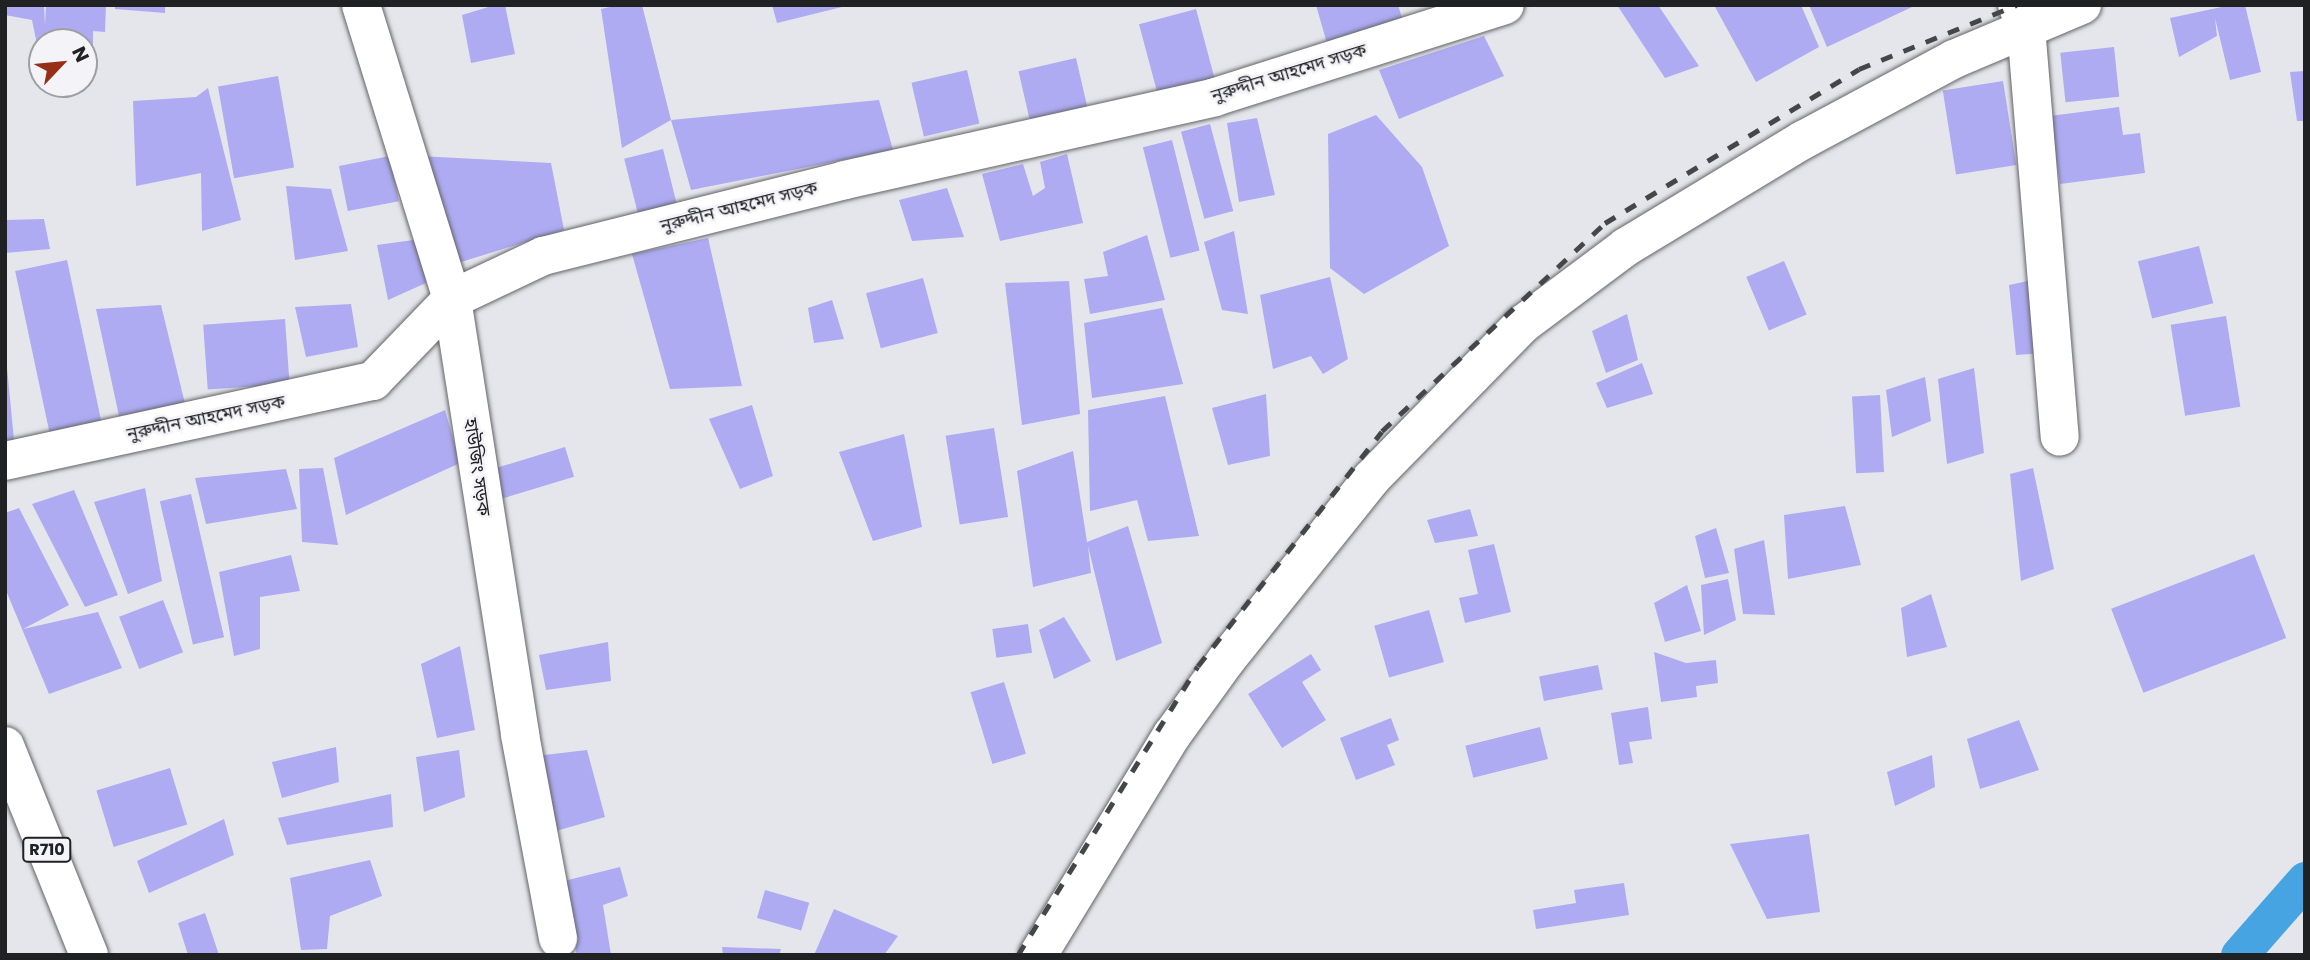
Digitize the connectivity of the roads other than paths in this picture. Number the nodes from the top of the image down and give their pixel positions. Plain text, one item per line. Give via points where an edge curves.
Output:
1 (361, 5) edge
2 (1505, 5) edge
3 (2082, 5) edge
4 (2022, 16) edge
5 (452, 299) junction
6 (2060, 437) dead end
7 (5, 461) edge
8 (5, 746) edge
9 (558, 939) dead end
10 (89, 955) edge
11 (1038, 955) edge

1 - 5 street, হাউজিং সড়ক
2 - 5 street, নুরুদ্দীন আহমেদ সড়ক via 1215,97 845,180 543,256
3 - 4 street
4 - 6 street
4 - 11 street via 1803,139 1626,247 1523,324 1371,480 1227,659 1172,735
5 - 7 street, নুরুদ্দীন আহমেদ সড়ক via 373,381
5 - 9 street, হাউজিং সড়ক via 520,735
8 - 10 street, R710

